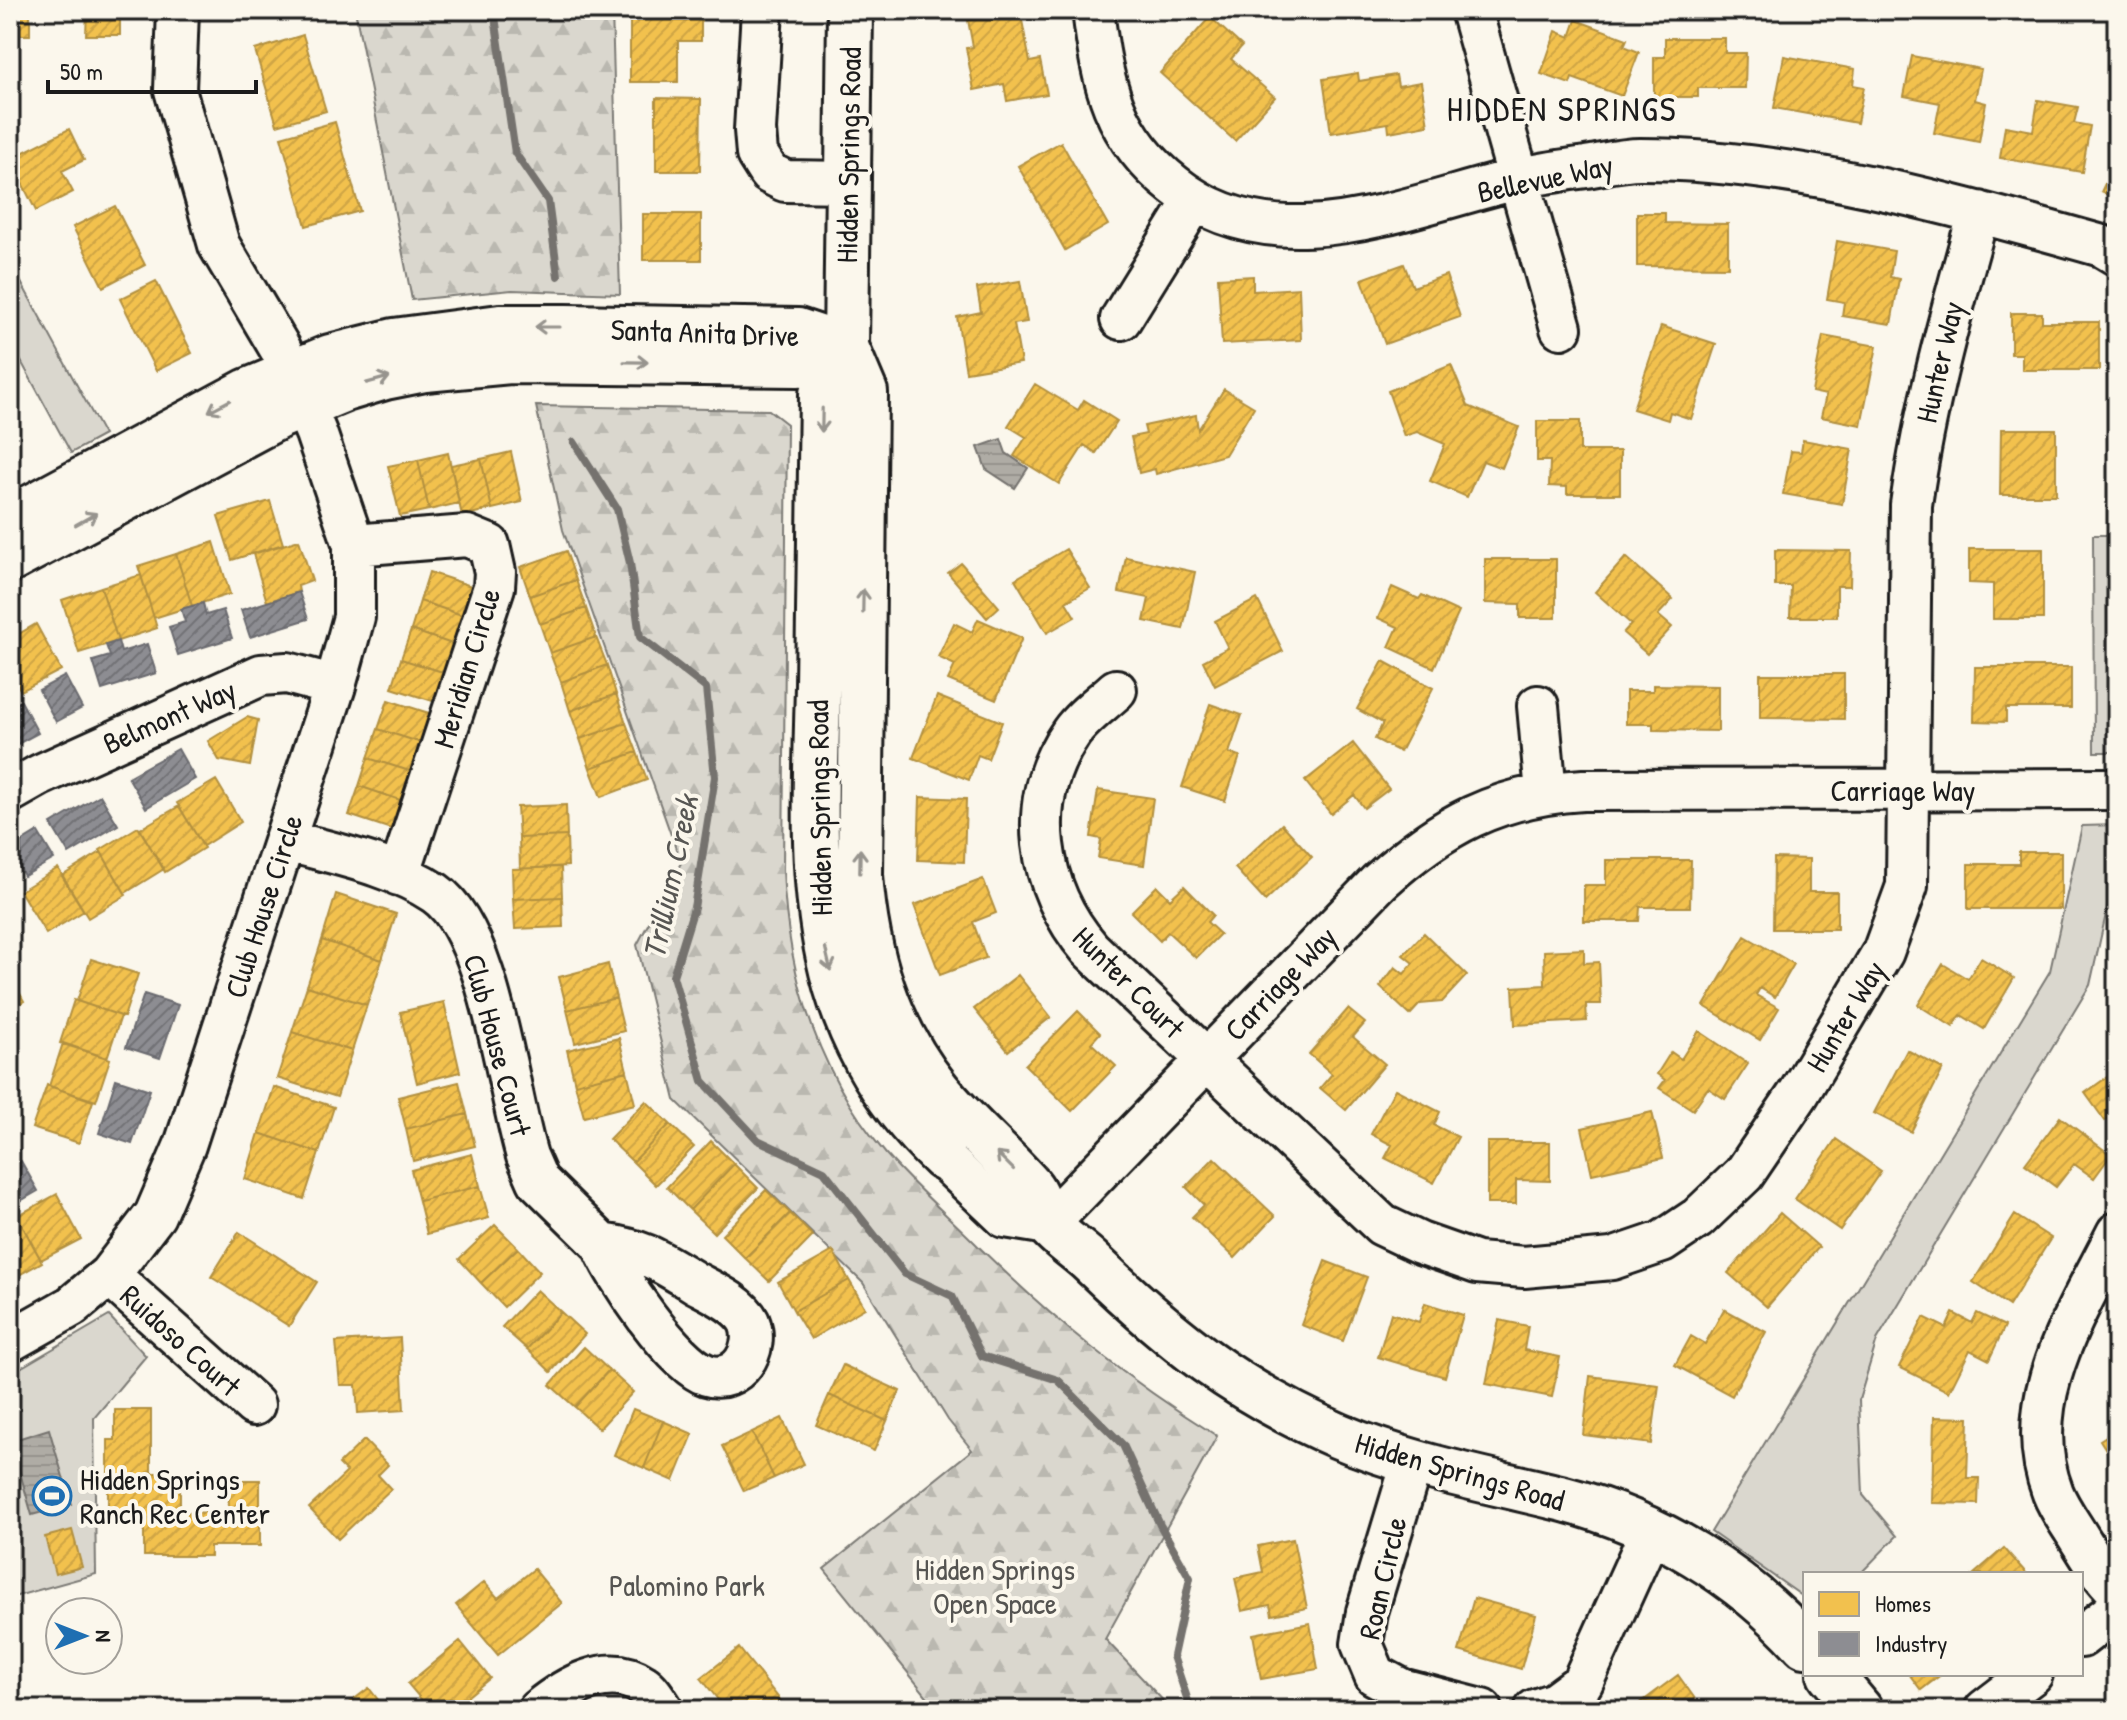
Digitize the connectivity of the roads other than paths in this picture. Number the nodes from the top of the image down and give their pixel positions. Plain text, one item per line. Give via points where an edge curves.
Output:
1 (178, 10) edge
2 (762, 10) edge
3 (850, 10) edge
4 (1093, 10) edge
5 (1471, 10) edge
6 (1520, 178) junction
7 (848, 182) junction
8 (1194, 201) junction
9 (1979, 212) junction
10 (2117, 255) edge
11 (1121, 319) dead end
12 (1561, 328) dead end
13 (846, 347) junction
14 (298, 390) junction
15 (10, 519) edge
16 (354, 545) junction
17 (10, 560) edge
18 (335, 686) junction
19 (1116, 690) dead end
20 (1538, 706) dead end
21 (2117, 789) edge
22 (1910, 790) junction
23 (10, 792) edge
24 (1546, 793) junction
25 (285, 840) junction
26 (399, 875) junction
27 (1207, 1058) junction
28 (943, 1158) joint
29 (1048, 1224) junction
30 (2117, 1233) edge
31 (602, 1244) dead end
32 (109, 1275) junction
33 (10, 1341) edge
34 (254, 1405) dead end
35 (1412, 1463) junction
36 (1651, 1531) junction
37 (2117, 1590) edge
38 (2117, 1609) edge
39 (2083, 1635) edge
40 (1803, 1643) edge
41 (1832, 1676) edge
42 (2029, 1676) edge
43 (538, 1710) edge
44 (663, 1710) edge
45 (1482, 1710) edge
46 (1535, 1710) edge
47 (1860, 1710) edge
48 (1985, 1710) edge

1 - 14 street, Club House Circle via 175,90 219,245
2 - 7 street via 757,154 769,173 785,181
3 - 7 main road, Hidden Springs Road
4 - 8 street, Bellevue Way via 1099,55 1126,135 1146,163
5 - 6 street
6 - 8 street, Bellevue Way via 1328,225 1264,224
6 - 9 street, Bellevue Way via 1634,159 1687,159 1787,172
6 - 12 street
7 - 13 main road, Hidden Springs Road
8 - 11 street
9 - 10 street, Bellevue Way via 2102,246
9 - 22 street, Hunter Way via 1948,315 1918,448 1911,505
13 - 14 main road, Santa Anita Drive via 798,364 510,361 425,369 345,389
13 -> 28 main road, Hidden Springs Road via 822,394 818,904 833,982 865,1063
29 -> 13 main road, Hidden Springs Road via 1032,1187 938,1090 918,1062 891,1013 869,951 860,875 865,392
14 -> 15 main road, Santa Anita Drive via 248,391
14 - 16 street, Club House Circle
17 -> 14 main road, Santa Anita Drive via 240,435
16 - 18 street, Club House Circle via 354,617
16 - 26 street, Meridian Circle via 467,536 489,545 495,572
18 - 23 street, Belmont Way via 287,673 261,675
18 - 25 street, Club House Circle
19 - 27 street, Hunter Court via 1072,731 1048,776 1042,812 1045,870 1073,929
20 - 24 street
21 - 22 street, Carriage Way
22 - 24 street, Carriage Way
22 - 27 street, Hunter Way via 1907,886 1883,952 1744,1174 1698,1218 1662,1242 1612,1259 1524,1267 1477,1263 1420,1243 1382,1225 1355,1202
24 - 27 street, Carriage Way via 1474,814 1415,850
25 - 26 street, Club House Court
25 - 32 street, Club House Circle via 185,1145 155,1215
26 - 31 street, Club House Court via 437,894 461,919 482,970 527,1156 538,1181
27 - 29 street, Carriage Way
28 - 29 street, Hidden Springs Road via 1005,1217
29 - 35 main road, Hidden Springs Road via 1198,1359 1307,1421
30 - 37 street via 2058,1351 2041,1426 2053,1495 2100,1574
32 - 33 street, Club House Circle via 72,1306
32 - 34 street, Ruidoso Court
35 - 36 main road, Hidden Springs Road via 1566,1500
35 - 45 street, Roan Circle via 1362,1644 1375,1675 1401,1689
36 - 40 main road, Hidden Springs Road via 1746,1589
36 - 46 street via 1582,1683
38 - 39 street
41 - 47 main road
42 - 48 street
43 - 44 street via 563,1690 593,1678 614,1677 643,1685

